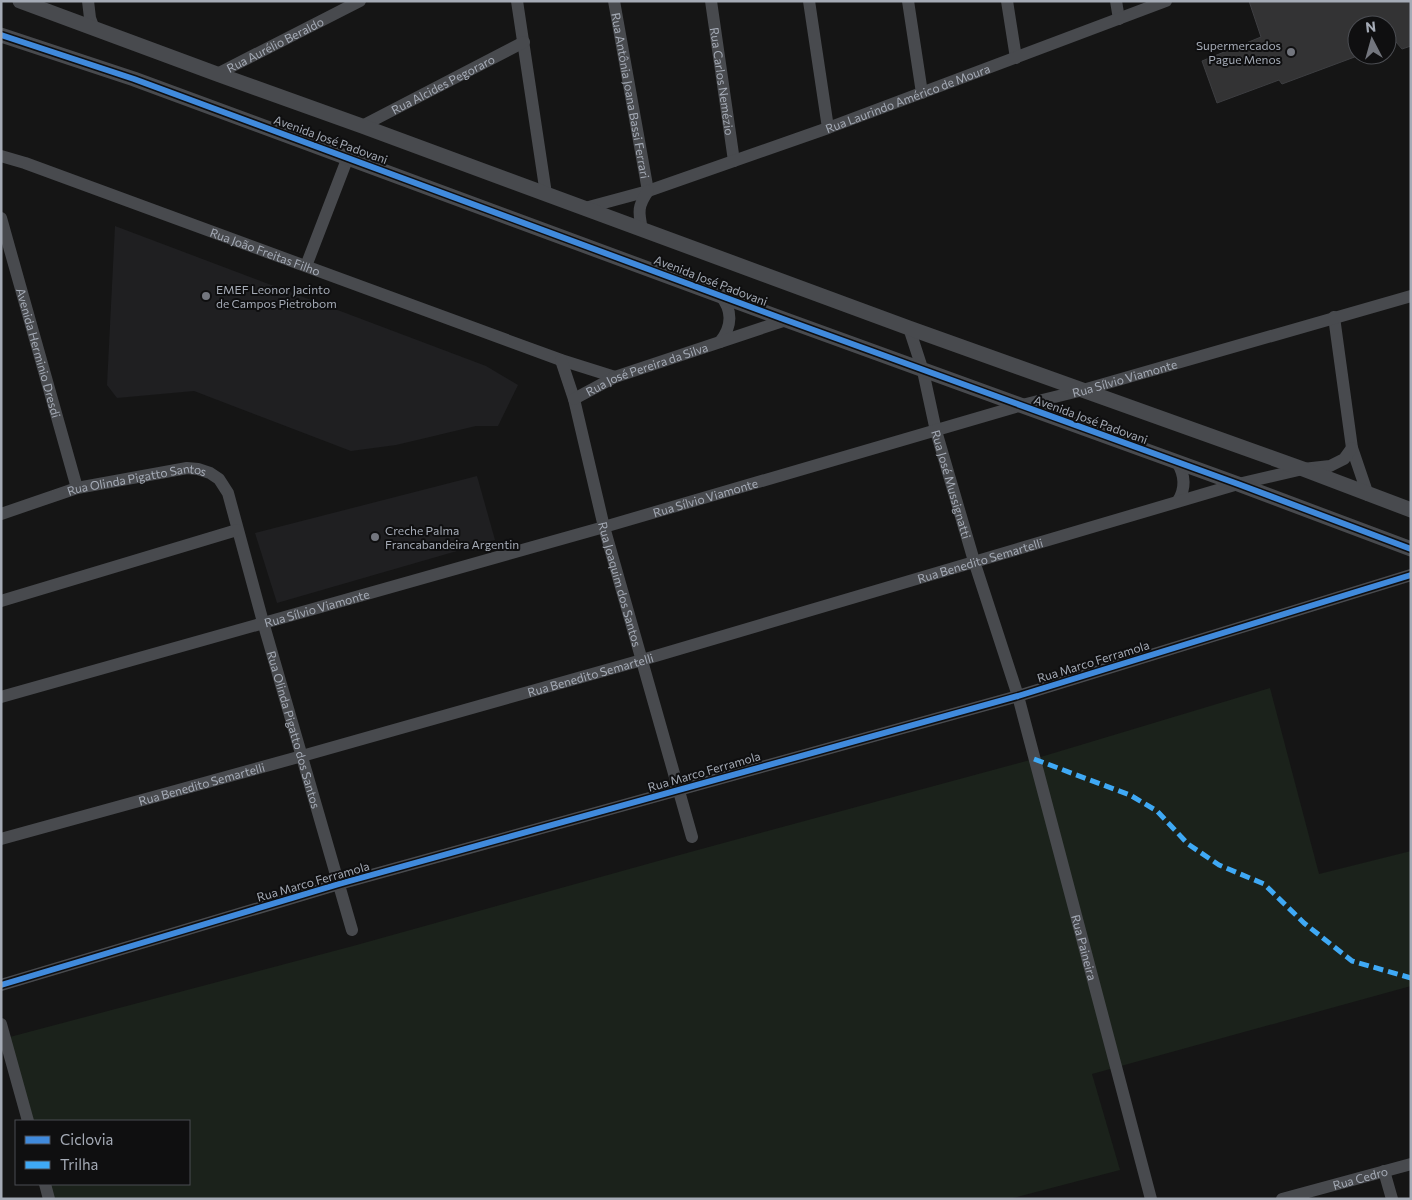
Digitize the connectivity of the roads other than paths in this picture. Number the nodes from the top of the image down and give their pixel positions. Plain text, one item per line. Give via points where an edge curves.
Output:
1 (20, 1) edge
2 (88, 1) edge
3 (360, 1) edge
4 (517, 1) edge
5 (614, 1) edge
6 (711, 1) edge
7 (809, 1) edge
8 (908, 1) edge
9 (1007, 1) edge
10 (1116, 1) edge
11 (1166, 1) edge
12 (1119, 19) junction
13 (94, 29) junction
14 (1, 35) edge
15 (524, 42) junction
16 (1016, 58) junction
17 (217, 74) junction
18 (922, 93) junction
19 (362, 126) junction
20 (828, 128) junction
21 (1, 156) edge
22 (348, 158) junction
23 (734, 160) junction
24 (648, 191) junction
25 (546, 194) junction
26 (585, 208) junction
27 (1, 218) edge
28 (642, 229) junction
29 (306, 266) junction
30 (720, 295) junction
31 (1411, 296) edge
32 (1334, 317) junction
33 (786, 320) junction
34 (909, 328) junction
35 (720, 342) junction
36 (561, 360) junction
37 (923, 371) junction
38 (615, 377) junction
39 (1083, 390) junction
40 (574, 399) junction
41 (1022, 406) junction
42 (936, 431) junction
43 (1352, 448) junction
44 (1177, 462) junction
45 (1303, 469) junction
46 (1238, 484) junction
47 (77, 488) junction
48 (1368, 495) junction
49 (1178, 501) junction
50 (1411, 510) edge
51 (1, 514) edge
52 (604, 527) junction
53 (237, 530) junction
54 (1411, 549) edge
55 (974, 561) junction
56 (1411, 575) edge
57 (1, 601) edge
58 (263, 622) junction
59 (642, 660) junction
60 (1018, 696) junction
61 (1, 697) edge
62 (302, 756) junction
63 (678, 790) junction
64 (692, 837) dead end
65 (1, 839) edge
66 (339, 884) junction
67 (352, 930) dead end
68 (1, 985) edge
69 (1, 1024) edge
70 (28, 1120) edge
71 (1411, 1164) edge
72 (1384, 1171) junction
73 (45, 1185) edge
74 (49, 1199) edge
75 (1151, 1199) edge
76 (1282, 1199) edge
77 (1392, 1199) edge

1 - 13 street, Avenida José Padovani
2 - 13 street
3 - 17 street, Rua Aurélio Beraldo
4 - 15 street
5 - 24 street, Rua Antônia Joana Bassi Ferrari
6 - 23 street, Rua Carlos Nemézio
7 - 20 street
8 - 18 street
9 - 16 street
10 - 12 street
11 - 12 street, Rua Laurindo Américo de Moura
12 - 16 street, Rua Laurindo Américo de Moura
13 - 17 street, Avenida José Padovani
14 - 22 street, Avenida José Padovani via 134,79
15 - 19 street, Rua Alcides Pegoraro
15 - 25 street
16 - 18 street, Rua Laurindo Américo de Moura
17 - 19 street, Avenida José Padovani
18 - 20 street, Rua Laurindo Américo de Moura
19 - 25 street, Avenida José Padovani
20 - 23 street, Rua Laurindo Américo de Moura
21 - 29 street, Rua João Freitas Filho
22 - 29 street
22 - 30 street, Avenida José Padovani
23 - 24 street, Rua Laurindo Américo de Moura
24 - 26 street, Rua Laurindo Américo de Moura
24 - 28 street via 638,208
25 - 26 street, Avenida José Padovani
26 - 28 street, Avenida José Padovani
27 - 47 street, Avenida Herminio Dresdi
28 - 34 street, Avenida José Padovani
29 - 36 street, Rua João Freitas Filho
30 - 33 street, Avenida José Padovani
30 - 35 street, Rua José Pereira da Silva via 728,307 730,321
31 - 32 street, Rua Sílvio Viamonte
32 - 39 street, Rua Sílvio Viamonte
32 - 43 street
33 - 35 street, Rua José Pereira da Silva
33 - 37 street, Avenida José Padovani
34 - 37 street, Rua José Mussignatti
34 - 39 street, Avenida José Padovani
35 - 38 street, Rua José Pereira da Silva
36 - 38 street, Rua João Freitas Filho
36 - 40 street, Rua Joaquim dos Santos
37 - 41 street, Avenida José Padovani
37 - 42 street, Rua José Mussignatti
38 - 40 street, Rua José Pereira da Silva
39 - 41 street, Rua Sílvio Viamonte
39 - 45 street, Avenida José Padovani
40 - 52 street, Rua Joaquim dos Santos
41 - 42 street, Rua Sílvio Viamonte
41 - 44 street, Avenida José Padovani
42 - 52 street, Rua Sílvio Viamonte
42 - 55 street, Rua José Mussignatti
43 - 45 street, Rua Benedito Semartelli via 1344,459 1330,466
43 - 48 street
44 - 46 street, Avenida José Padovani
44 - 49 street via 1184,476 1183,491
45 - 46 street, Rua Benedito Semartelli
45 - 48 street, Avenida José Padovani
46 - 49 street, Rua Benedito Semartelli
46 - 54 street, Avenida José Padovani
47 - 51 street, Rua Olinda Pigatto Santos
47 - 53 street, Rua Olinda Pigatto Santos via 168,470 198,469 219,479 228,493
48 - 50 street, Avenida José Padovani
49 - 55 street, Rua Benedito Semartelli
52 - 58 street, Rua Sílvio Viamonte
52 - 59 street, Rua Joaquim dos Santos
53 - 57 street
53 - 58 street, Rua Olinda Pigatto dos Santos
55 - 59 street, Rua Benedito Semartelli
55 - 60 street, Rua José Mussignatti
56 - 60 street, Rua Marco Ferramola
58 - 61 street, Rua Sílvio Viamonte
58 - 62 street, Rua Olinda Pigatto dos Santos
59 - 62 street, Rua Benedito Semartelli
59 - 63 street, Rua Joaquim dos Santos
60 - 63 street, Rua Marco Ferramola
60 - 75 street, Rua Paineira
62 - 65 street, Rua Benedito Semartelli
62 - 66 street, Rua Olinda Pigatto dos Santos
63 - 64 street, Rua Joaquim dos Santos
63 - 66 street, Rua Marco Ferramola
66 - 67 street, Rua Olinda Pigatto dos Santos
66 - 68 street, Rua Marco Ferramola
69 - 70 street
71 - 72 street, Rua Cedro
72 - 76 street, Rua Cedro
72 - 77 street
73 - 74 street

